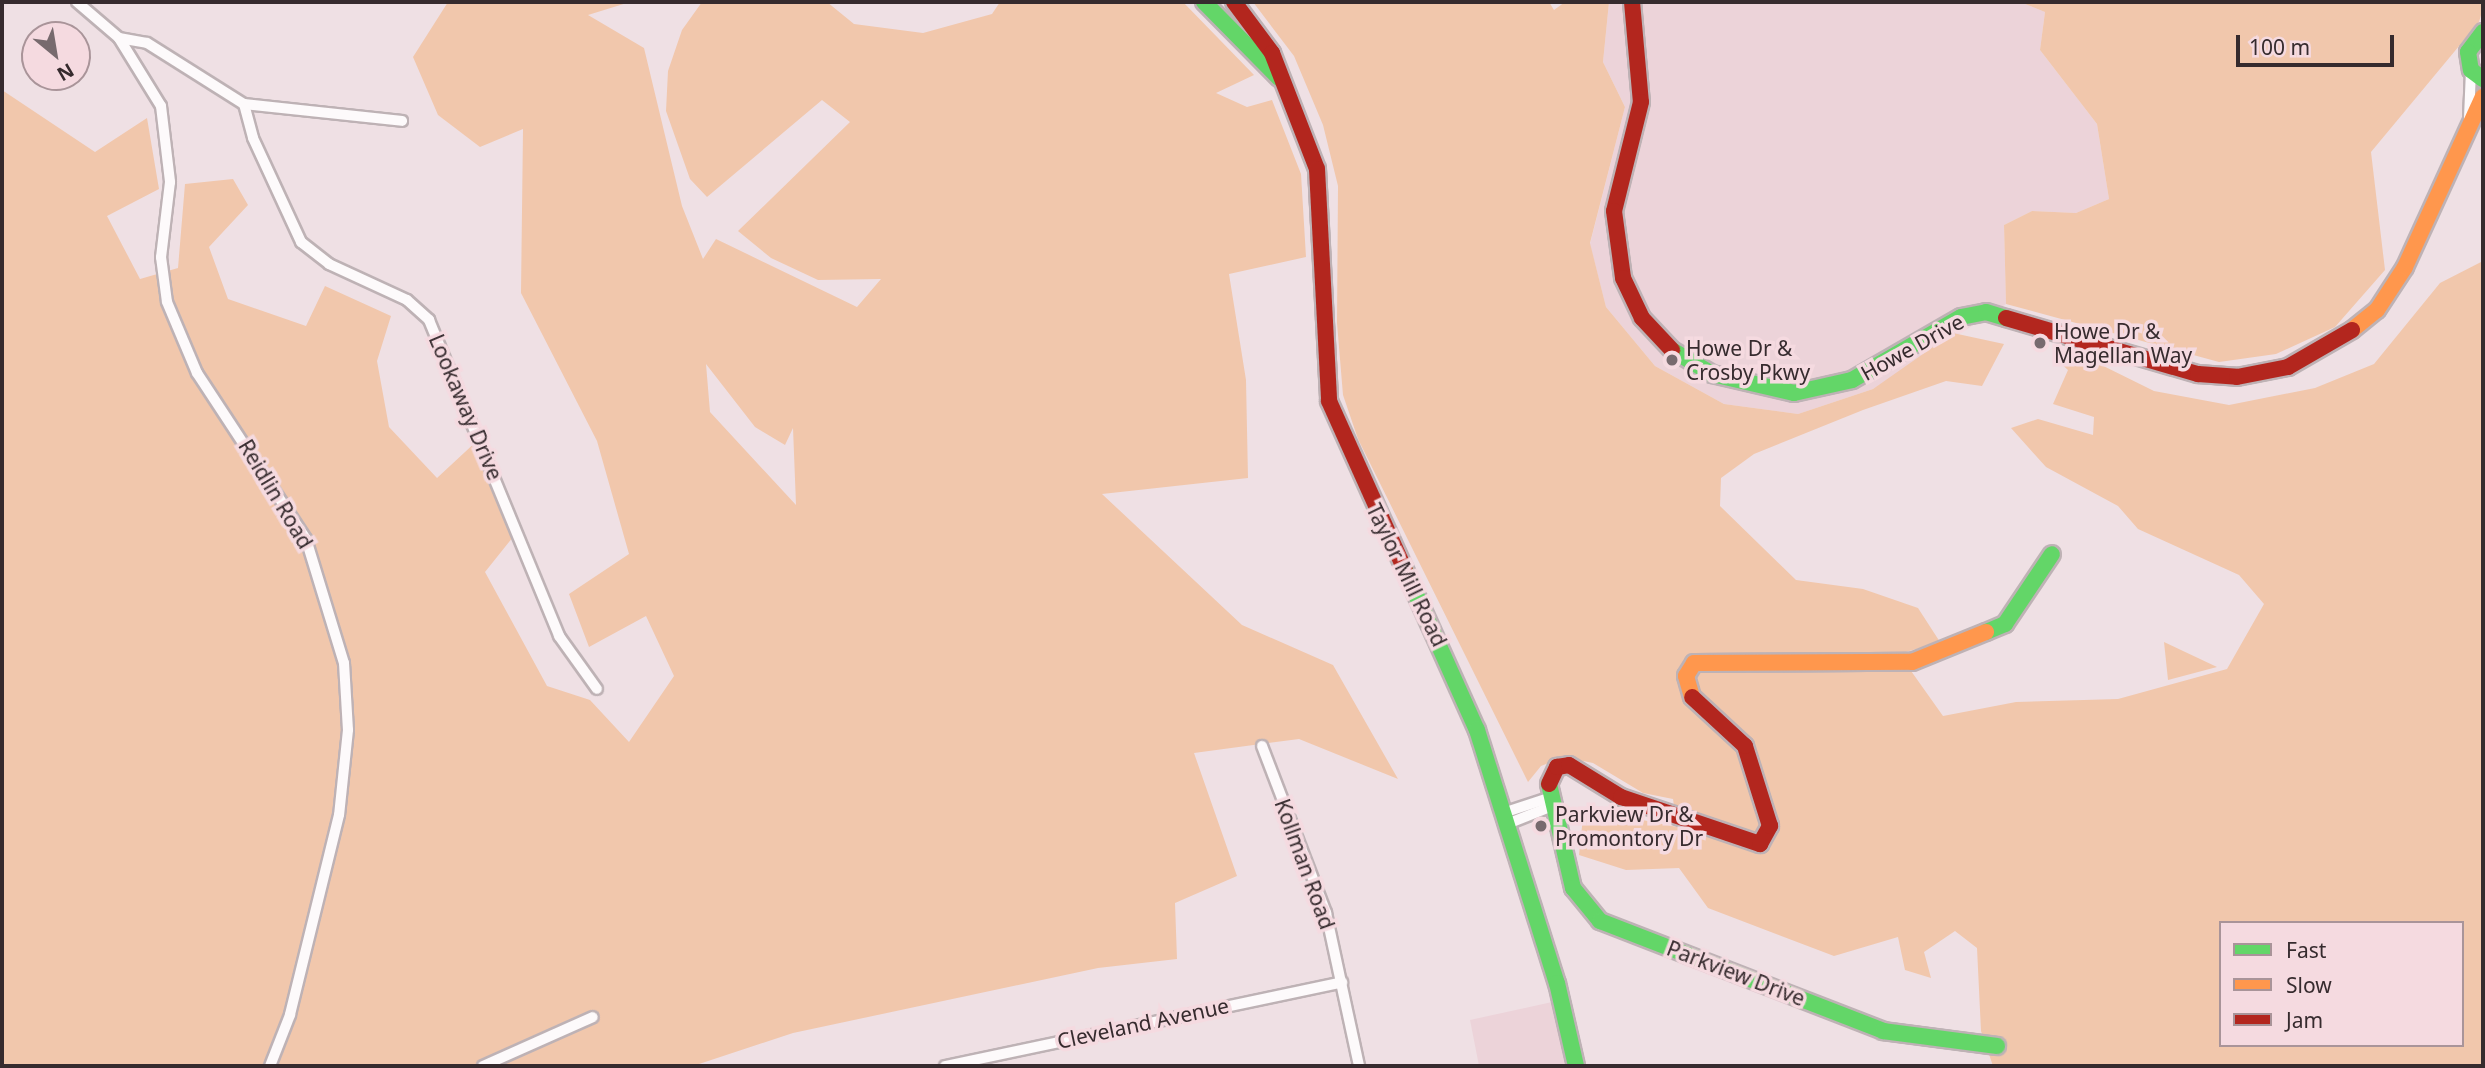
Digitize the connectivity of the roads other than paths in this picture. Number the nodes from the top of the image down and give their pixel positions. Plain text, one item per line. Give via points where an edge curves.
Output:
1 (77, 2) edge
2 (1204, 2) edge
3 (1234, 2) edge
4 (1632, 2) edge
5 (2483, 32) edge
6 (119, 38) junction
7 (2477, 74) edge
8 (1280, 79) junction
9 (2483, 97) edge
10 (244, 104) junction
11 (2469, 118) junction
12 (402, 121) dead end
13 (2052, 554) dead end
14 (597, 689) dead end
15 (1262, 746) dead end
16 (1553, 801) junction
17 (1505, 818) junction
18 (1342, 982) junction
19 (593, 1017) dead end
20 (1997, 1046) dead end
21 (270, 1066) edge
22 (483, 1066) edge
23 (945, 1066) edge
24 (1359, 1066) edge
25 (1576, 1066) edge

1 - 6 street, Reidlin Road
2 - 8 street, Taylor Mill Road
3 - 8 street, Taylor Mill Road via 1272,53
4 - 11 street, Howe Drive via 1641,102 1614,211 1623,278 1642,318 1673,351 1712,374 1761,390 1794,393 1852,380 1922,336 1986,312 2198,374 2237,377 2288,367 2337,343 2377,310 2405,267
5 - 7 street via 2468,52
6 - 10 street via 146,43
6 - 21 street, Reidlin Road via 158,97 165,125 170,183 161,257 175,325 197,373 306,539 344,663 348,730 339,815 290,1015
7 - 11 street, Howe Drive
8 - 17 street, Taylor Mill Road via 1317,169 1329,401 1346,449 1457,677
9 - 11 street, Howe Drive
10 - 12 street
10 - 14 street, Lookaway Drive via 253,138 301,242 329,264 407,300 429,320 559,636
13 - 16 street via 2005,624 1912,662 1866,667 1728,657 1694,663 1686,676 1692,696 1745,746 1770,826 1760,844 1621,797 1569,765 1552,772
15 - 18 street, Kollman Road via 1326,913
16 - 17 street
16 - 20 street, Parkview Drive via 1573,888 1600,921 1883,1031
17 - 25 street, Taylor Mill Road
18 - 23 street, Cleveland Avenue
18 - 24 street, Kollman Road
19 - 22 street

